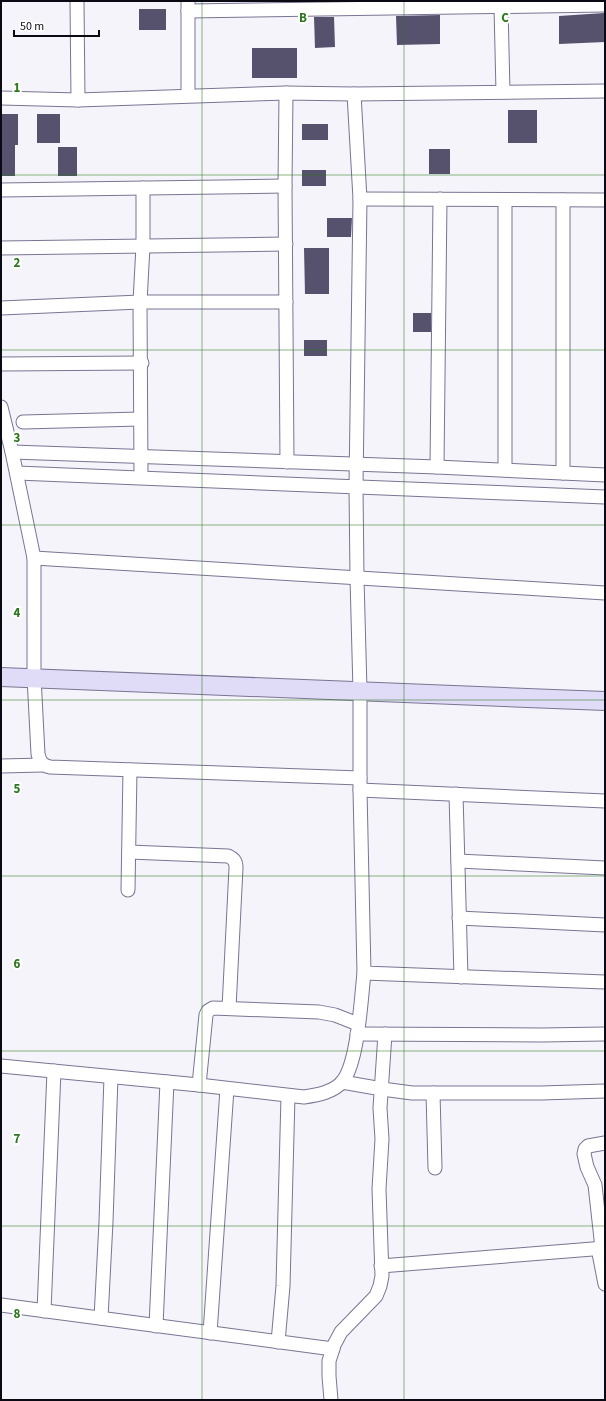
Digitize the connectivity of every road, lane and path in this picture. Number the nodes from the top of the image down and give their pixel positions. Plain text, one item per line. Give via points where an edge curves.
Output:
1 (77, 1) edge
2 (293, 5) edge
3 (363, 5) edge
4 (605, 5) edge
5 (188, 6) edge
6 (501, 6) junction
7 (605, 91) edge
8 (503, 92) junction
9 (286, 93) junction
10 (354, 94) junction
11 (188, 95) junction
12 (1, 98) edge
13 (78, 100) junction
14 (285, 186) junction
15 (143, 188) junction
16 (1, 190) edge
17 (440, 199) junction
18 (360, 200) junction
19 (505, 200) junction
20 (563, 200) junction
21 (605, 200) edge
22 (286, 244) junction
23 (143, 246) junction
24 (1, 248) edge
25 (140, 302) junction
26 (286, 302) junction
27 (1, 308) edge
28 (142, 363) junction
29 (1, 364) edge
30 (1, 408) edge
31 (140, 418) junction
32 (23, 422) dead end
33 (12, 452) junction
34 (141, 457) junction
35 (287, 462) junction
36 (357, 464) junction
37 (437, 466) junction
38 (505, 470) junction
39 (16, 473) junction
40 (563, 473) junction
41 (605, 475) edge
42 (141, 478) junction
43 (356, 486) junction
44 (605, 497) edge
45 (34, 558) junction
46 (357, 578) junction
47 (605, 593) edge
48 (1, 676) edge
49 (34, 677) junction
50 (360, 691) junction
51 (605, 701) edge
52 (43, 765) junction
53 (1, 766) edge
54 (130, 770) junction
55 (360, 784) junction
56 (456, 794) junction
57 (605, 801) edge
58 (129, 852) junction
59 (458, 861) junction
60 (605, 868) edge
61 (128, 890) dead end
62 (459, 918) junction
63 (605, 925) edge
64 (364, 973) junction
65 (461, 977) junction
66 (605, 982) edge
67 (230, 1008) junction
68 (358, 1029) junction
69 (385, 1034) junction
70 (605, 1034) edge
71 (1, 1066) edge
72 (54, 1071) junction
73 (111, 1077) junction
74 (167, 1082) junction
75 (342, 1082) junction
76 (199, 1085) junction
77 (226, 1089) junction
78 (382, 1089) junction
79 (605, 1090) edge
80 (433, 1093) junction
81 (288, 1096) junction
82 (605, 1143) edge
83 (435, 1168) dead end
84 (602, 1248) edge
85 (381, 1266) junction
86 (605, 1284) edge
87 (1, 1305) edge
88 (44, 1311) junction
89 (100, 1318) junction
90 (156, 1326) junction
91 (210, 1333) junction
92 (278, 1342) junction
93 (333, 1349) junction
94 (331, 1400) edge

1 - 13 street
2 - 3 street
2 - 5 street
3 - 6 street
4 - 6 street
5 - 11 street
6 - 8 street
7 - 8 street
8 - 10 street
9 - 10 street
9 - 11 street
9 - 14 street
10 - 18 street
11 - 13 street
12 - 13 street
14 - 15 street
14 - 22 street
15 - 16 street
15 - 23 street
17 - 18 street
17 - 19 street
17 - 37 street
18 - 36 street
19 - 20 street
19 - 38 street
20 - 21 street
20 - 40 street
22 - 23 street
22 - 26 street
23 - 24 street
23 - 25 street
25 - 26 street
25 - 27 street
25 - 28 street
26 - 35 street
28 - 29 street
28 - 31 street
30 - 33 street
31 - 32 street
31 - 34 street
33 - 34 street
33 - 39 street
34 - 35 street
34 - 42 street
35 - 36 street
36 - 37 street
36 - 43 street
37 - 38 street
38 - 40 street
39 - 42 street
39 - 45 street
40 - 41 street
42 - 43 street
43 - 44 street
43 - 46 street
45 - 46 street
45 - 49 street
46 - 47 street
46 - 50 street
48 - 49 street
49 - 50 street
49 - 52 street via 38,754
50 - 51 street
50 - 55 street
52 - 53 street
52 - 54 street
54 - 55 street
54 - 58 street
55 - 56 street
55 - 64 street
56 - 57 street
56 - 59 street
58 - 61 street
58 - 67 street via 228,856 234,859 236,868
59 - 60 street
59 - 62 street
62 - 63 street
62 - 65 street
64 - 65 street
64 - 68 street
65 - 66 street
67 - 68 street via 319,1012 335,1015
67 - 76 street via 213,1008 206,1015
68 - 69 street
68 - 75 street via 349,1070
69 - 70 street
69 - 78 street
71 - 72 street
72 - 73 street
72 - 88 street
73 - 74 street
73 - 89 street
74 - 76 street
74 - 90 street
75 - 78 street
75 - 81 street via 317,1096
76 - 77 street
77 - 81 street
77 - 91 street
78 - 80 street
78 - 85 street via 378,1189
79 - 80 street
80 - 83 street
81 - 92 street via 283,1286
82 - 84 street via 588,1146 584,1154 595,1185
84 - 85 street
84 - 86 street
85 - 93 street via 380,1286 376,1296 341,1332
87 - 88 street
88 - 89 street
89 - 90 street
90 - 91 street
91 - 92 street
92 - 93 street
93 - 94 street via 329,1361

